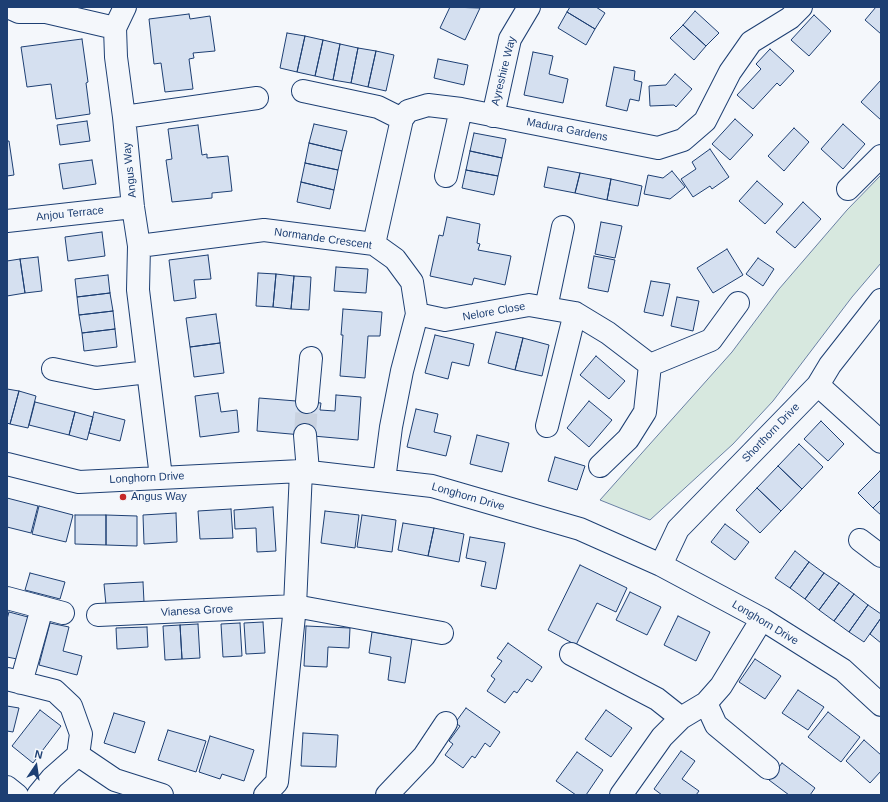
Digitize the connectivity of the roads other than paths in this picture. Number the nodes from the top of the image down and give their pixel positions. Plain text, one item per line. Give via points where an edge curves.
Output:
1 (125, 7) edge
2 (529, 7) edge
3 (801, 7) edge
4 (8, 9) edge
5 (115, 28) junction
6 (302, 91) dead end
7 (257, 98) dead end
8 (461, 109) junction
9 (493, 116) junction
10 (124, 117) junction
11 (402, 119) junction
12 (881, 156) edge
13 (446, 176) dead end
14 (848, 190) dead end
15 (133, 207) junction
16 (7, 221) edge
17 (563, 227) dead end
18 (374, 244) junction
19 (139, 246) junction
20 (881, 300) edge
21 (738, 303) dead end
22 (546, 308) junction
23 (575, 313) junction
24 (417, 314) junction
25 (311, 358) dead end
26 (650, 365) junction
27 (53, 369) dead end
28 (148, 372) junction
29 (818, 384) junction
30 (307, 402) tunnel mouth
31 (547, 426) dead end
32 (305, 435) tunnel mouth
33 (881, 442) edge
34 (7, 464) edge
35 (600, 466) dead end
36 (304, 471) junction
37 (161, 477) junction
38 (384, 480) junction
39 (860, 540) dead end
40 (881, 556) edge
41 (661, 564) junction
42 (7, 598) edge
43 (295, 606) junction
44 (42, 608) junction
45 (63, 613) dead end
46 (98, 615) dead end
47 (762, 619) junction
48 (442, 633) dead end
49 (571, 654) dead end
50 (14, 681) edge
51 (706, 703) junction
52 (881, 705) edge
53 (681, 718) junction
54 (446, 723) dead end
55 (78, 755) junction
56 (768, 768) dead end
57 (7, 787) edge
58 (625, 794) edge
59 (17, 795) edge
60 (38, 795) edge
61 (162, 795) edge
62 (265, 795) edge
63 (387, 795) edge

1 - 5 street, Angus Way
2 - 9 street, Ayreshire Way via 510,39
3 - 9 street, Madura Gardens via 790,18 750,42 730,72 705,122 684,140 658,148
4 - 5 street via 19,12 46,12
5 - 10 street, Angus Way
6 - 11 street via 378,107
7 - 10 street
8 - 9 street, Madura Gardens
8 - 11 street, Madura Gardens via 428,105 408,110
8 - 13 street
10 - 15 street, Angus Way
11 - 18 street
12 - 14 street
15 - 16 street, Anjou Terrace
15 - 19 street, Angus Way
17 - 22 street
18 - 19 street, Normande Crescent via 264,230
18 - 24 street, Normande Crescent via 395,259 412,282
19 - 28 street, Angus Way via 138,290
20 - 29 street, Shorthorn Drive
21 - 26 street via 711,340
22 - 23 street, Nelore Close
22 - 24 street, Nelore Close via 529,305 445,320
23 - 26 street, Nelore Close via 608,333
23 - 31 street
24 - 38 street, Normande Crescent via 402,371
25 - 30 street
26 - 35 street via 645,412 628,440
27 - 28 street via 96,378
28 - 37 street, Angus Way
29 - 33 street
29 - 41 street, Shorthorn Drive via 678,529
32 - 36 street
34 - 37 street, Longhorn Drive via 79,482
36 - 37 street, Longhorn Drive
36 - 38 street, Longhorn Drive
36 - 43 street
38 - 41 street, Longhorn Drive via 432,486 580,529
39 - 40 street
41 - 47 street, Longhorn Drive
42 - 44 street
43 - 46 street, Vianesa Grove
43 - 48 street, Vianesa Grove
43 - 62 street via 277,782
44 - 45 street
44 - 50 street
47 - 51 street via 721,686
47 - 52 street, Longhorn Drive via 843,670
49 - 53 street via 657,699
50 - 55 street via 54,691 71,706 81,734
51 - 53 street
51 - 56 street via 716,725
53 - 58 street via 662,737
54 - 63 street via 424,756
55 - 60 street via 52,778
55 - 61 street via 115,780
57 - 59 street

